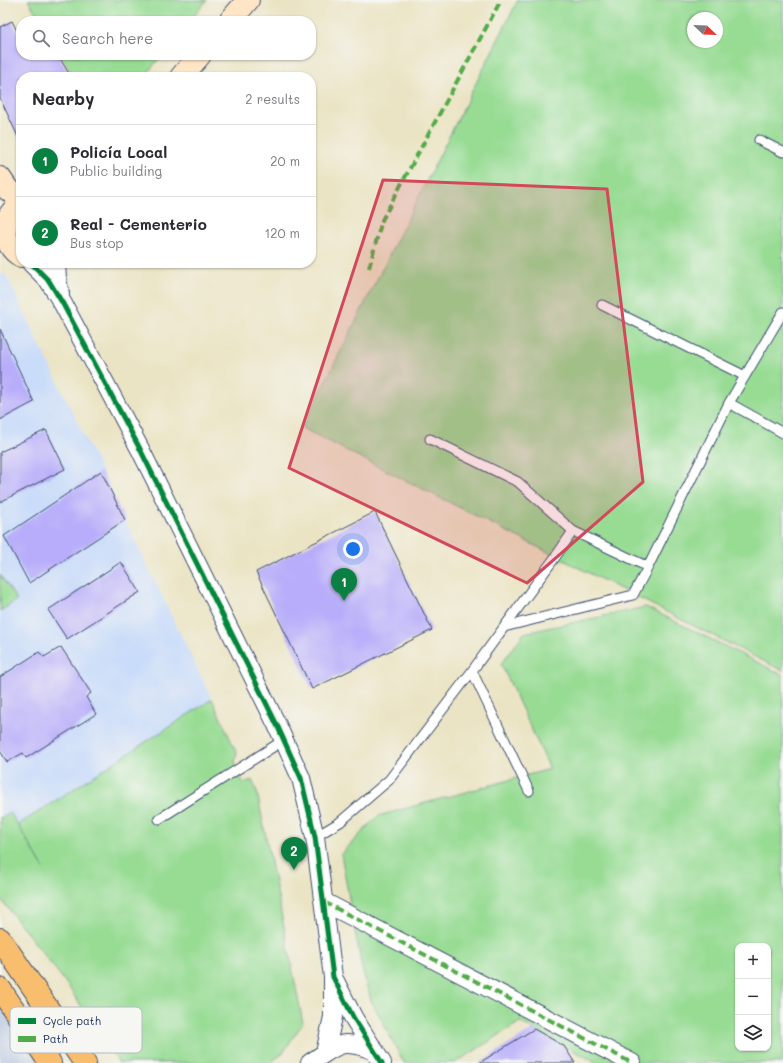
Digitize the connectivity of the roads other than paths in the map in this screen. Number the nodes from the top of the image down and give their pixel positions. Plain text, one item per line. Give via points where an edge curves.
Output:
1 (248, 0) edge
2 (234, 16) edge
3 (196, 60) edge
4 (185, 72) edge
5 (759, 140) dead end
6 (783, 152) edge
7 (0, 178) edge
8 (16, 194) edge
9 (16, 208) edge
10 (16, 254) edge
11 (32, 268) edge
12 (56, 268) edge
13 (63, 304) junction
14 (602, 305) dead end
15 (783, 312) edge
16 (745, 376) junction
17 (729, 403) junction
18 (783, 433) edge
19 (430, 439) dead end
20 (573, 531) junction
21 (648, 567) junction
22 (504, 627) junction
23 (472, 671) junction
24 (284, 740) junction
25 (529, 791) dead end
26 (159, 819) dead end
27 (315, 837) junction
28 (324, 902) junction
29 (0, 939) edge
30 (333, 977) junction
31 (0, 988) edge
32 (13, 1007) edge
33 (47, 1007) edge
34 (43, 1053) edge
35 (78, 1053) edge
36 (378, 1057) edge
37 (319, 1059) edge
38 (50, 1063) edge
39 (85, 1063) edge
40 (632, 1063) edge

1 - 2 main road
3 - 4 main road
5 - 6 lane
7 - 8 main road via 8,190
9 - 10 main road via 11,212 4,229
11 - 13 street via 49,281
12 - 13 street
13 - 24 street via 140,449
14 - 16 lane
15 - 16 lane
16 - 17 lane
17 - 18 lane
17 - 21 lane
19 - 20 lane via 518,482
20 - 21 lane
20 - 22 lane
21 - 22 lane via 633,595
22 - 23 lane
23 - 25 lane
23 - 27 lane via 389,780 340,822
24 - 26 lane
24 - 27 street via 302,778
27 - 28 street
28 - 30 street
28 - 40 street
29 - 33 main road
30 - 36 street via 353,1017
30 - 37 street via 333,1016
31 - 32 main road
34 - 38 main road
35 - 39 main road
36 - 37 street via 358,1044 341,1044

